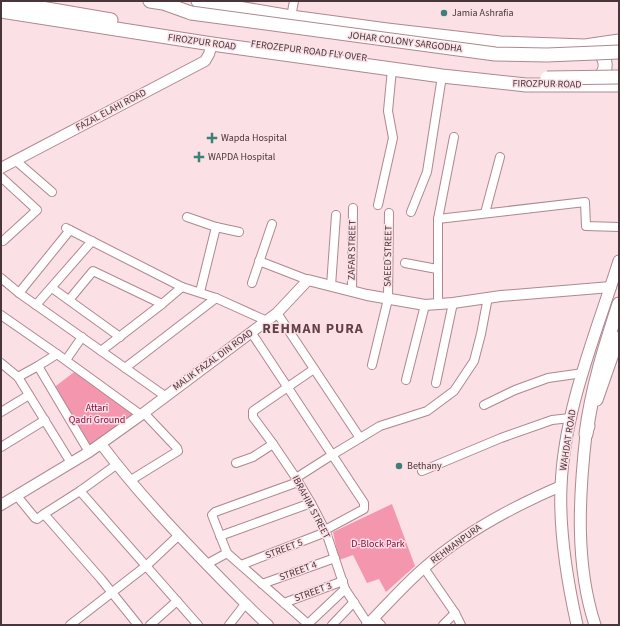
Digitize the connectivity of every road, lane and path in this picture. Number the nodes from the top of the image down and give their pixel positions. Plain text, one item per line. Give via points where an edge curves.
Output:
1 (1, 1) edge
2 (184, 1) edge
3 (198, 1) edge
4 (294, 1) edge
5 (156, 2) edge
6 (1, 11) edge
7 (291, 17) junction
8 (619, 41) edge
9 (212, 44) junction
10 (585, 46) junction
11 (619, 52) edge
12 (392, 69) junction
13 (442, 76) junction
14 (619, 77) edge
15 (597, 85) junction
16 (619, 85) edge
17 (619, 91) edge
18 (454, 137) dead end
19 (500, 157) dead end
20 (15, 160) junction
21 (1, 168) edge
22 (1, 177) edge
23 (52, 192) dead end
24 (378, 205) dead end
25 (353, 208) dead end
26 (411, 212) dead end
27 (389, 213) dead end
28 (485, 213) junction
29 (336, 215) dead end
30 (187, 217) dead end
31 (438, 219) junction
32 (272, 224) dead end
33 (216, 227) junction
34 (619, 227) edge
35 (239, 232) dead end
36 (3, 241) dead end
37 (92, 241) junction
38 (259, 261) junction
39 (619, 261) edge
40 (405, 263) dead end
41 (437, 269) junction
42 (1, 278) edge
43 (308, 280) junction
44 (252, 283) dead end
45 (331, 286) junction
46 (611, 286) junction
47 (182, 287) junction
48 (52, 288) junction
49 (352, 291) junction
50 (200, 292) junction
51 (19, 294) junction
52 (488, 297) junction
53 (216, 298) junction
54 (388, 298) junction
55 (69, 300) junction
56 (453, 303) junction
57 (162, 304) junction
58 (438, 304) junction
59 (619, 304) edge
60 (425, 305) junction
61 (36, 306) junction
62 (277, 313) junction
63 (1, 315) edge
64 (267, 321) junction
65 (251, 332) junction
66 (82, 337) junction
67 (120, 337) junction
68 (619, 337) edge
69 (101, 351) junction
70 (57, 354) junction
71 (66, 360) junction
72 (1, 363) edge
73 (372, 364) dead end
74 (38, 366) junction
75 (125, 368) junction
76 (314, 369) junction
77 (583, 373) junction
78 (18, 377) junction
79 (406, 380) dead end
80 (436, 383) dead end
81 (287, 388) junction
82 (29, 395) junction
83 (165, 396) junction
84 (484, 405) dead end
85 (1, 412) edge
86 (142, 414) junction
87 (570, 418) junction
88 (45, 420) junction
89 (586, 434) junction
90 (360, 438) junction
91 (101, 444) junction
92 (273, 444) junction
93 (1, 447) edge
94 (89, 452) junction
95 (332, 454) junction
96 (71, 463) junction
97 (236, 463) dead end
98 (116, 464) junction
99 (422, 471) dead end
100 (131, 480) junction
101 (297, 480) junction
102 (561, 486) junction
103 (80, 491) junction
104 (17, 496) junction
105 (311, 503) junction
106 (1, 505) edge
107 (44, 514) junction
108 (326, 531) junction
109 (179, 535) junction
110 (220, 536) junction
111 (226, 553) junction
112 (335, 558) junction
113 (207, 564) junction
114 (241, 565) junction
115 (146, 566) junction
116 (424, 568) junction
117 (262, 584) junction
118 (344, 585) junction
119 (112, 593) junction
120 (177, 601) junction
121 (354, 602) junction
122 (246, 603) junction
123 (284, 603) junction
124 (455, 613) junction
125 (373, 623) edge
126 (70, 625) edge
127 (138, 625) edge
128 (150, 625) edge
129 (198, 625) edge
130 (229, 625) edge
131 (268, 625) edge
132 (309, 625) edge
133 (332, 625) edge
134 (443, 625) edge
135 (461, 625) edge
136 (577, 625) edge
137 (595, 625) edge

1 - 14 main road, FEROZEPUR ROAD FLY OVER, bridge via 233,41 490,74 547,78
2 - 5 main road
3 - 7 main road
4 - 7 street
5 - 11 main road, JOHAR COLONY SARGODHA, bridge via 191,13 495,54
6 - 9 main road, FIROZPUR ROAD
7 - 10 main road via 500,43
8 - 10 main road
9 - 12 main road, FIROZPUR ROAD
9 - 20 street, FAZAL ELAHI ROAD via 205,61
10 - 15 main road via 597,49 604,59 604,72
12 - 13 main road, FIROZPUR ROAD
12 - 24 street via 388,111 393,138
13 - 15 main road, FIROZPUR ROAD via 526,85
13 - 26 street via 427,172
15 - 16 main road, FIROZPUR ROAD
15 - 17 main road
18 - 31 street
19 - 28 street
20 - 21 street, FAZAL ELAHI ROAD
20 - 23 street
22 - 36 street via 37,210
25 - 49 street, ZAFAR STREET
27 - 54 street, SAEED STREET
28 - 31 street
28 - 34 street via 585,202 586,226
29 - 45 street
30 - 33 street
31 - 41 street
32 - 38 street
33 - 35 street
33 - 50 street
37 - 47 street
37 - 48 street
37 - 51 street via 68,229
38 - 43 street
38 - 44 street
39 - 46 main road, WAHDAT ROAD
40 - 41 street
41 - 58 street
42 - 51 street
43 - 45 street
43 - 62 street, MALIK FAZAL DIN ROAD
45 - 49 street
46 - 52 street
46 - 77 main road, WAHDAT ROAD
47 - 50 street
47 - 57 street
48 - 55 street
48 - 61 street
49 - 54 street
50 - 53 street
51 - 61 street
52 - 56 street
52 - 90 street via 474,361 454,391 427,411 380,426
53 - 64 street
53 - 75 street
54 - 60 street
54 - 73 street, SAEED STREET
55 - 57 street via 93,271
55 - 67 street
56 - 58 street
56 - 80 street
57 - 67 street
58 - 60 street
59 - 89 main road via 602,356 590,404
60 - 79 street
61 - 66 street
62 - 64 street, MALIK FAZAL DIN ROAD
62 - 76 street
63 - 70 street
64 - 65 street, MALIK FAZAL DIN ROAD
65 - 81 street
65 - 83 street, MALIK FAZAL DIN ROAD
66 - 69 street
66 - 71 street
67 - 69 street
68 - 89 main road, WAHDAT ROAD
69 - 75 street
70 - 71 street
70 - 74 street
71 - 86 street
72 - 78 street
74 - 78 street
74 - 94 street
75 - 83 street
76 - 81 street
76 - 90 street
77 - 84 street via 548,378
77 - 87 main road, WAHDAT ROAD
78 - 82 street
81 - 92 street, IBRAHIM STREET via 253,411 253,417
81 - 95 street
82 - 85 street
82 - 88 street
83 - 86 street, MALIK FAZAL DIN ROAD
86 - 91 street, MALIK FAZAL DIN ROAD
86 - 100 street via 178,451
87 - 99 street via 545,422
87 - 102 main road, WAHDAT ROAD
88 - 93 street
88 - 96 street
89 - 137 main road, WAHDAT ROAD via 580,498 582,557 585,586
90 - 95 street
91 - 94 street, MALIK FAZAL DIN ROAD
91 - 98 street
92 - 97 street via 253,457
92 - 101 street, IBRAHIM STREET
94 - 96 street, MALIK FAZAL DIN ROAD
95 - 101 street
95 - 108 street, STREET 5 via 365,506
96 - 104 street, MALIK FAZAL DIN ROAD
98 - 100 street
98 - 103 street
100 - 109 street
101 - 105 street, IBRAHIM STREET
101 - 110 street via 213,514
102 - 116 street, REHMANPURA via 491,520
102 - 136 main road, WAHDAT ROAD via 566,568
103 - 107 street
103 - 115 street
104 - 106 street, MALIK FAZAL DIN ROAD
104 - 107 street via 35,518
105 - 108 street, IBRAHIM STREET
105 - 110 street
107 - 119 street
108 - 112 street, IBRAHIM STREET
108 - 114 street, STREET 5
109 - 113 street
109 - 115 street
110 - 111 street
111 - 113 street
111 - 114 street
112 - 117 street, STREET 4
112 - 118 street, IBRAHIM STREET
113 - 122 street
114 - 117 street
115 - 119 street
115 - 120 street
116 - 124 street
116 - 125 street, REHMANPURA
117 - 123 street
118 - 121 street, IBRAHIM STREET
118 - 123 street, STREET 3
118 - 132 street
119 - 126 street
119 - 127 street
120 - 128 street
120 - 129 street
121 - 125 street, IBRAHIM STREET
121 - 133 street
122 - 130 street
122 - 131 street
123 - 132 street
124 - 134 street
124 - 135 street

